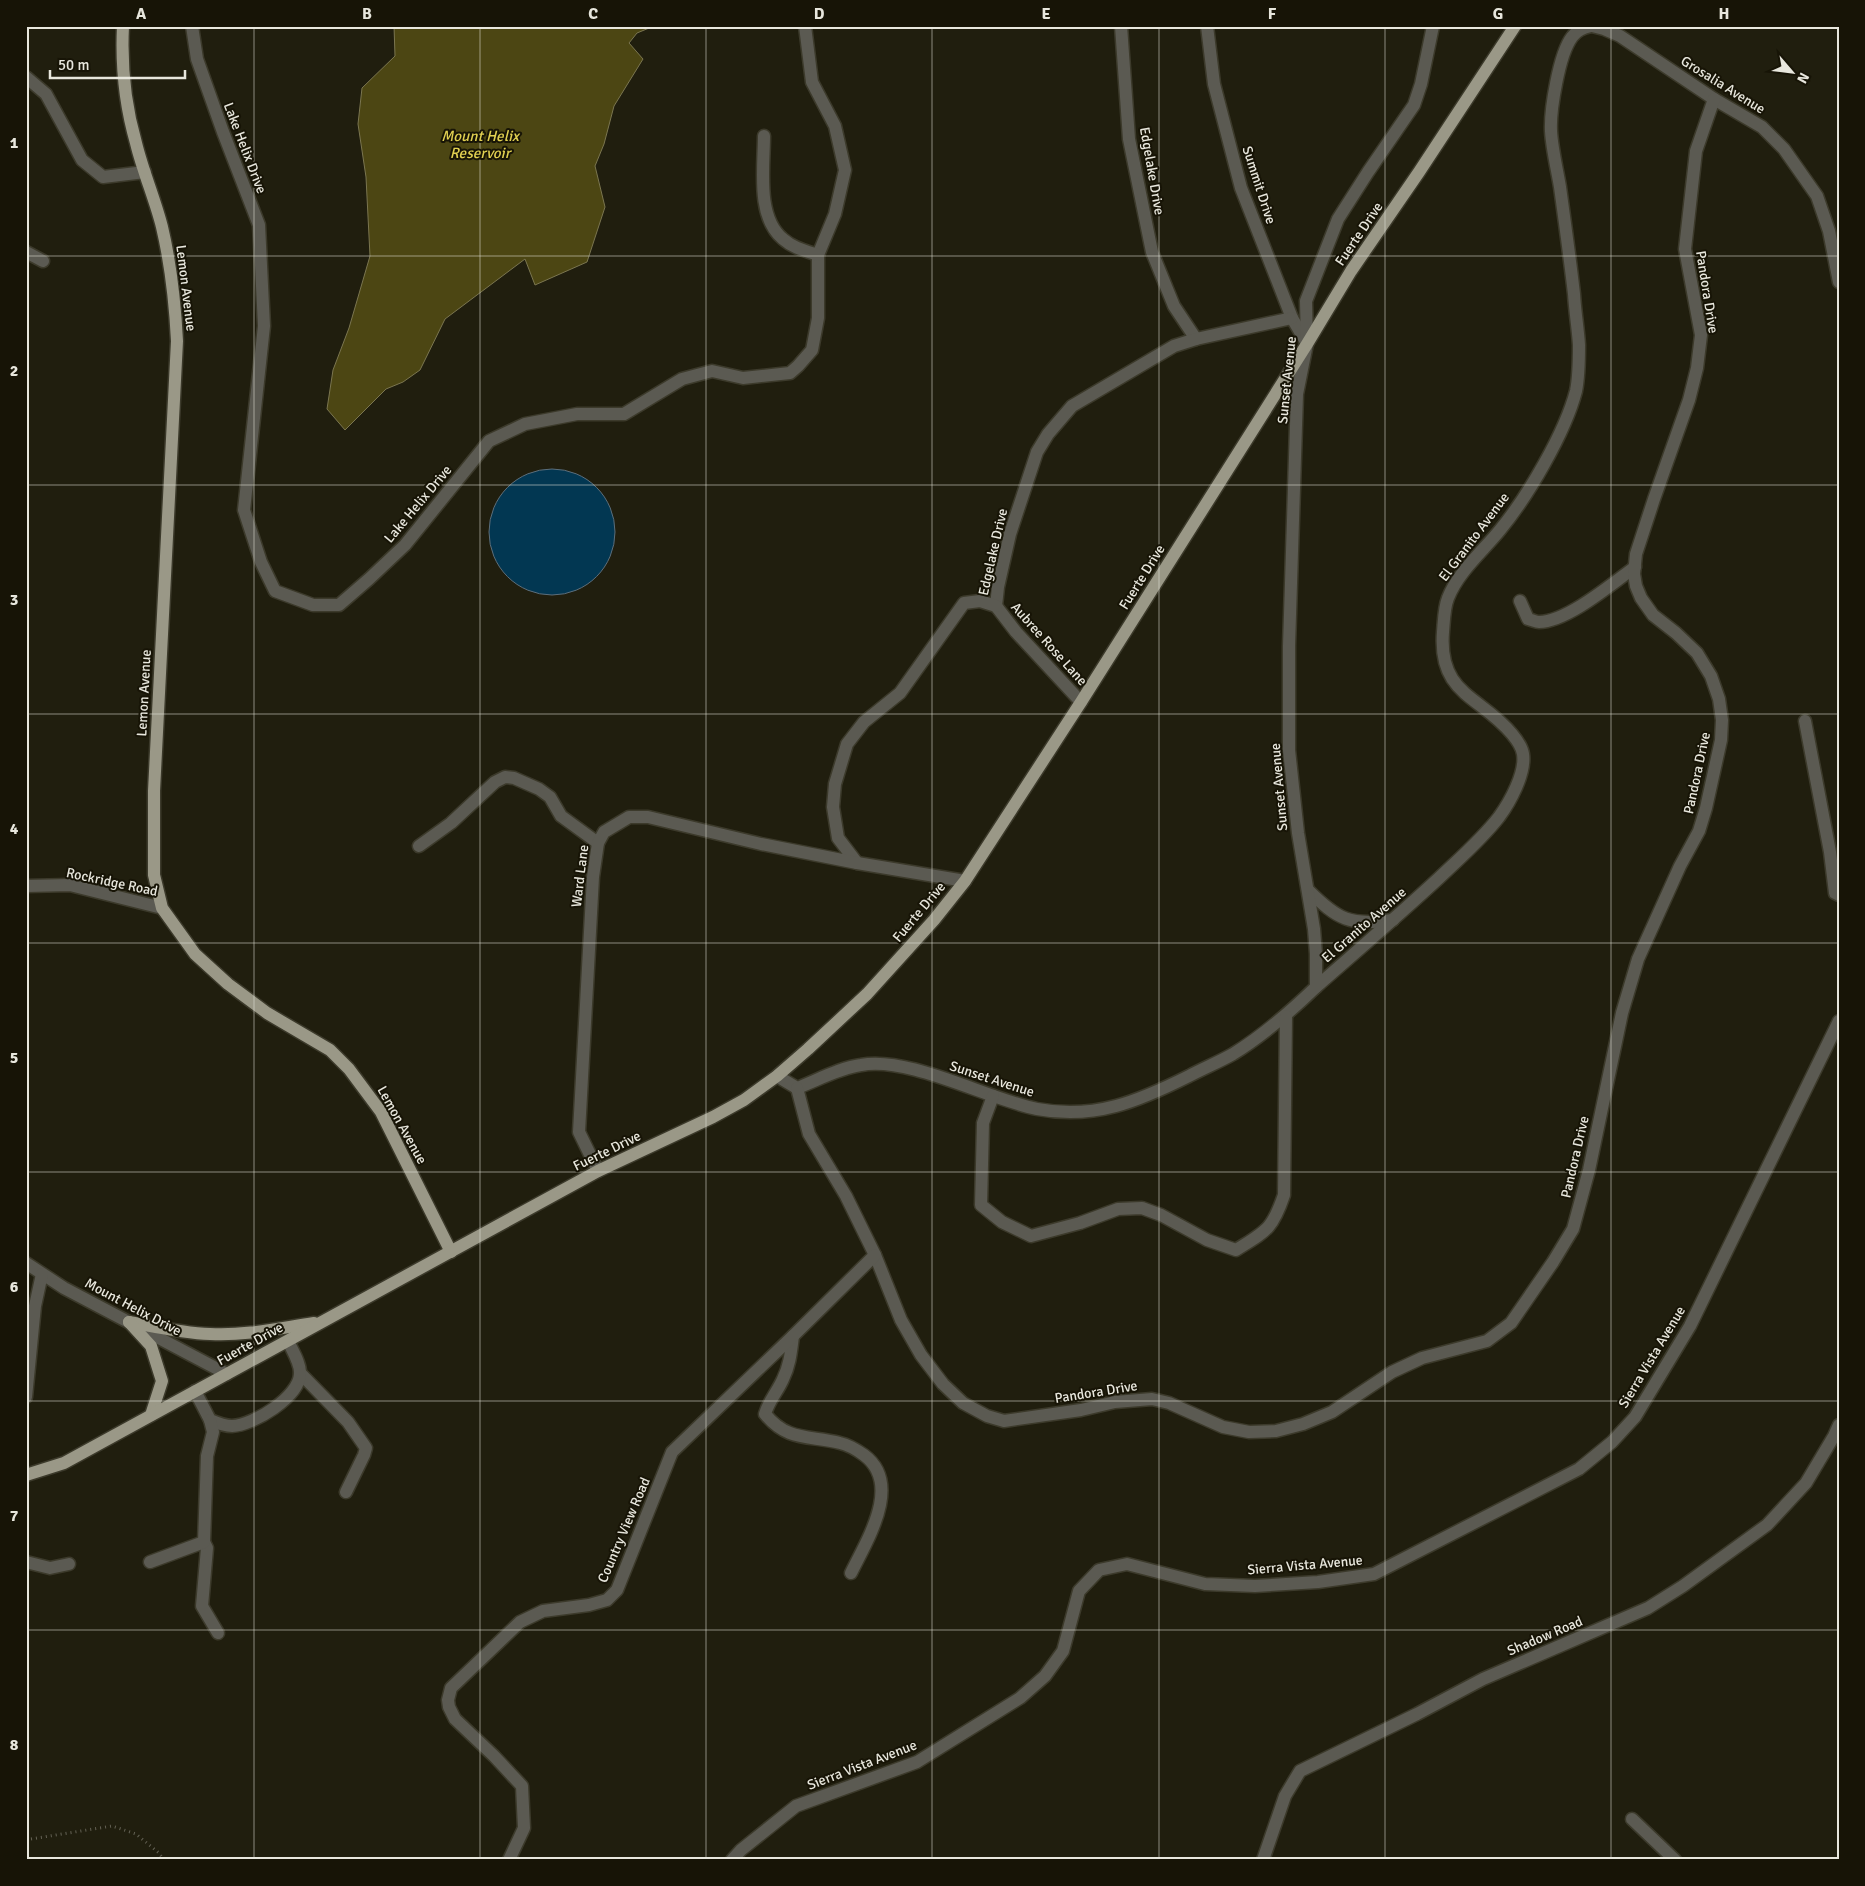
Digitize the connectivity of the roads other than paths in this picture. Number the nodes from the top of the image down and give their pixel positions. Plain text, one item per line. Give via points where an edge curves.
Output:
1 (123, 26) edge
2 (192, 26) edge
3 (805, 26) edge
4 (1121, 26) edge
5 (1207, 26) edge
6 (1432, 26) edge
7 (1515, 26) edge
8 (1592, 26) edge
9 (26, 78) edge
10 (1714, 99) junction
11 (764, 136) dead end
12 (145, 172) junction
13 (1568, 240) joint
14 (26, 252) edge
15 (818, 255) junction
16 (42, 261) dead end
17 (1839, 282) edge
18 (1292, 318) junction
19 (1196, 340) junction
20 (1307, 344) junction
21 (1635, 567) junction
22 (1520, 600) dead end
23 (996, 606) junction
24 (1081, 702) junction
25 (1805, 721) dead end
26 (598, 843) junction
27 (419, 846) dead end
28 (858, 864) junction
29 (965, 880) junction
30 (26, 886) edge
31 (1308, 890) junction
32 (1839, 896) edge
33 (162, 908) junction
34 (1393, 920) junction
35 (1316, 987) junction
36 (1286, 1016) junction
37 (1839, 1021) edge
38 (776, 1076) junction
39 (797, 1088) junction
40 (993, 1096) junction
41 (598, 1171) junction
42 (451, 1252) junction
43 (875, 1255) junction
44 (26, 1263) edge
45 (42, 1274) junction
46 (324, 1321) junction
47 (129, 1322) junction
48 (794, 1336) junction
49 (288, 1340) junction
50 (300, 1373) junction
51 (227, 1374) junction
52 (195, 1391) junction
53 (26, 1397) edge
54 (151, 1415) junction
55 (210, 1420) junction
56 (1839, 1425) edge
57 (26, 1475) edge
58 (346, 1492) dead end
59 (204, 1542) junction
60 (26, 1562) edge
61 (150, 1562) dead end
62 (69, 1564) dead end
63 (851, 1573) dead end
64 (218, 1633) dead end
65 (1632, 1819) dead end
66 (509, 1860) edge
67 (732, 1860) edge
68 (1263, 1860) edge
69 (1675, 1860) edge

1 - 12 main road, Lemon Avenue via 125,87
2 - 15 street, Lake Helix Drive via 197,59 259,226 264,326 244,510 275,591 313,605 339,604 369,579 405,545 489,442 518,427 577,414 624,414 682,379 712,371 743,378 790,373 812,350 818,318
3 - 15 street, Lake Helix Drive via 812,82 835,126 845,170 836,214
4 - 19 street, Edgelake Drive via 1129,139 1152,252 1174,306
5 - 18 street, Summit Drive via 1214,84 1241,188
6 - 20 street, Sunset Avenue via 1414,105 1338,219 1306,301
7 - 20 main road, Fuerte Drive via 1351,271
8 - 10 street, Grosalia Avenue via 1620,36
8 - 13 street, Grosalia Avenue via 1581,28 1568,43 1558,73 1553,105 1551,131
9 - 12 street via 46,94 82,160 102,177
10 - 17 street, Grosalia Avenue via 1762,127 1804,176 1817,196 1829,231
10 - 21 street, Pandora Drive via 1696,151 1685,249 1701,335 1697,368 1636,554
11 - 15 street via 764,198 770,223 784,240
12 - 33 main road, Lemon Avenue via 170,264 177,341 154,791 154,875
13 - 34 street, El Granito Avenue via 1579,343 1579,374 1571,406 1547,459 1518,505 1452,589 1444,617 1444,656 1450,674 1457,687 1505,725 1518,741 1523,754 1522,769 1509,802 1479,841
14 - 16 street
18 - 19 street, Edgelake Drive
18 - 20 street, Summit Drive
19 - 23 street, Edgelake Drive via 1174,346 1072,406 1048,434 1037,452 1010,534
20 - 24 main road, Fuerte Drive
20 - 31 street, Sunset Avenue via 1297,394 1289,750
21 - 22 street via 1580,607 1554,620 1538,622 1528,619
21 - 43 street, Pandora Drive via 1636,586 1645,604 1653,615 1697,653 1711,676 1720,699 1721,740 1699,831 1638,959 1622,1013 1573,1230 1511,1323 1487,1340 1422,1358 1392,1372 1332,1412 1276,1431 1249,1432 1223,1427 1169,1403 1152,1399 1004,1421 963,1403 943,1384 901,1320
23 - 24 street, Aubree Rose Lane
23 - 28 street, Edgelake Drive via 980,601 964,603 900,693 864,722 847,744 835,784 833,807 838,838
24 - 29 main road, Fuerte Drive
25 - 32 street via 1835,892
26 - 27 street via 561,816 550,797 539,789 506,777 495,782 451,823
26 - 28 street, Ward Lane via 604,832 628,817 648,817
26 - 41 street, Ward Lane via 592,877 579,1132
28 - 29 street, Ward Lane
29 - 38 main road, Fuerte Drive via 934,920 867,994
30 - 33 street, Rockridge Road via 70,885
31 - 34 street via 1326,908 1349,920
31 - 35 street, Sunset Avenue via 1314,929
33 - 42 main road, Lemon Avenue via 196,954 228,984 267,1013 330,1050 349,1069 381,1112
34 - 35 street, El Granito Avenue
35 - 36 street, Sunset Avenue
36 - 40 street, Sunset Avenue via 1233,1054 1161,1091 1123,1105 1062,1112 1016,1104
36 - 40 street via 1284,1195 1277,1216 1267,1230 1236,1250 1207,1240 1162,1215 1142,1208 1118,1208 1080,1223 1031,1236 1002,1222 981,1205 983,1123
37 - 67 street, Sierra Vista Avenue via 1690,1326 1635,1417 1612,1442 1579,1468 1374,1574 1255,1586 1205,1584 1127,1564 1099,1570 1079,1590 1063,1652 1045,1676 1020,1698 916,1762 796,1806
38 - 39 street
38 - 41 main road, Fuerte Drive via 744,1100 713,1117
39 - 40 street, Sunset Avenue via 861,1064 888,1064
39 - 43 street, Pandora Drive via 808,1134 846,1196
41 - 42 main road, Fuerte Drive
42 - 46 main road, Fuerte Drive
43 - 48 street, Country View Road
44 - 45 street, Mount Helix Drive
45 - 47 street, Mount Helix Drive
45 - 53 street via 35,1306
46 - 47 main road via 247,1333 210,1334
46 - 49 main road, Fuerte Drive
47 - 51 street, Mount Helix Drive
47 - 54 main road via 151,1346 162,1381
48 - 63 street via 789,1364 765,1414 773,1424 790,1434 842,1443 858,1450 871,1460 880,1475 882,1490 877,1518
48 - 66 street, Country View Road via 672,1452 618,1590 607,1600 543,1611 520,1622 451,1688 448,1700 455,1719 522,1786 524,1828
49 - 50 street
49 - 51 main road, Fuerte Drive
50 - 55 street via 296,1385 279,1405 252,1420 233,1426
50 - 58 street via 348,1422 366,1448
51 - 52 main road, Fuerte Drive
52 - 54 main road, Fuerte Drive
52 - 55 street
54 - 57 main road, Fuerte Drive via 64,1463
55 - 59 street via 213,1432 208,1456
56 - 68 street, Shadow Road via 1806,1483 1767,1525 1683,1586 1648,1608 1483,1679 1300,1771 1285,1796
59 - 61 street
59 - 64 street via 207,1548 202,1606
60 - 62 street via 50,1568
65 - 69 street

